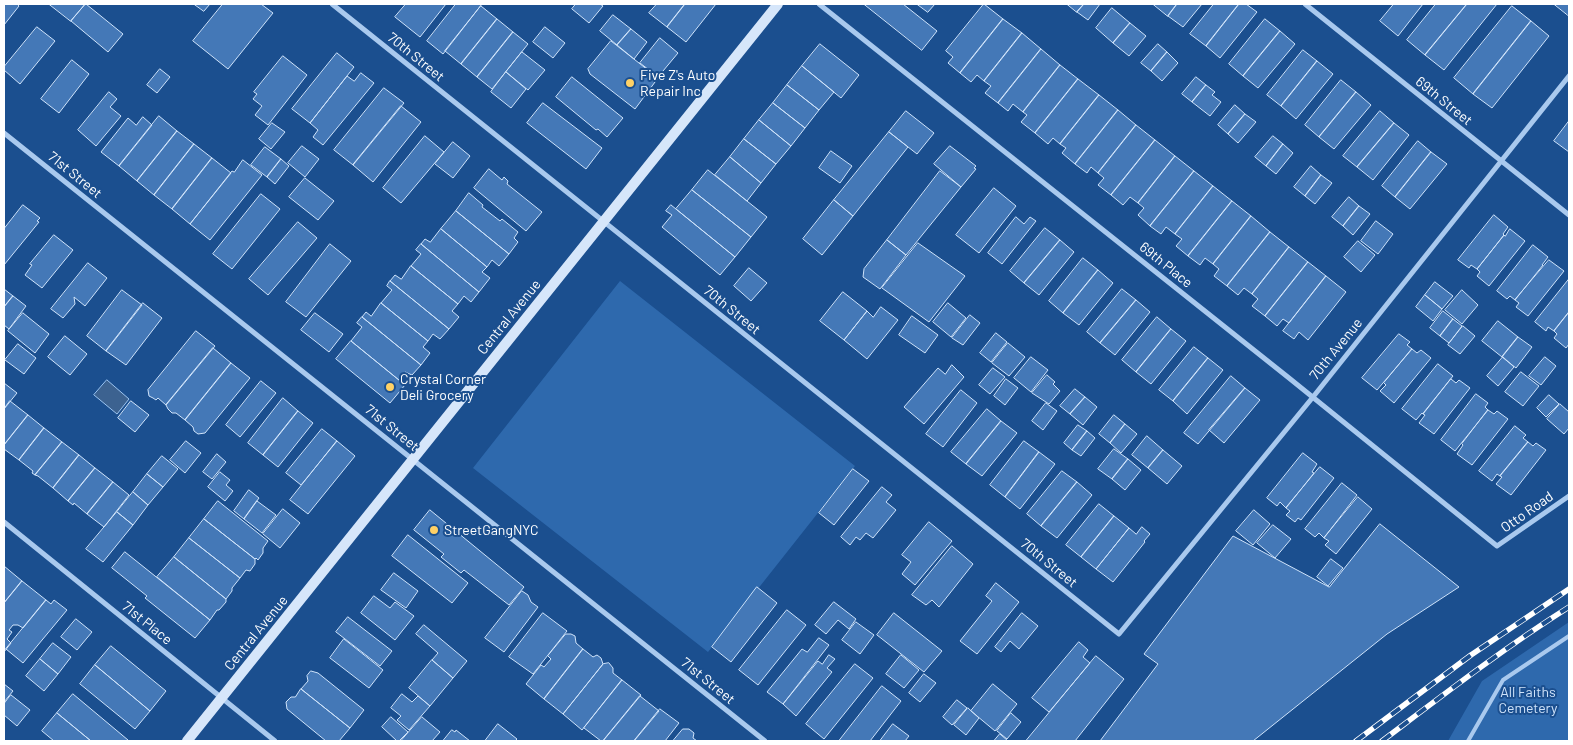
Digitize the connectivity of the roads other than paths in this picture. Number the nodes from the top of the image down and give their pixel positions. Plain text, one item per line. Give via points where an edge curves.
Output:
1 (332, 4) edge
2 (778, 4) edge
3 (819, 4) edge
4 (1305, 4) edge
5 (1569, 76) edge
6 (4, 133) edge
7 (1501, 161) junction
8 (1569, 215) edge
9 (603, 221) junction
10 (1313, 397) junction
11 (412, 459) junction
12 (1569, 496) edge
13 (4, 522) edge
14 (1497, 546) joint
15 (1119, 634) joint
16 (1569, 636) edge
17 (222, 698) junction
18 (187, 741) edge
19 (276, 741) edge
20 (765, 741) edge
21 (1468, 741) edge

1 - 9 street, 70th Street
2 - 9 main road, Central Avenue
3 - 10 street, 69th Place
4 - 7 street, 69th Street
5 - 7 street, 70th Avenue
6 - 11 street, 71st Street
7 - 8 street, 69th Street
7 - 10 street, 70th Avenue
9 - 11 main road, Central Avenue
9 - 15 street, 70th Street
10 - 14 street, 69th Place
10 - 15 street, 70th Avenue
11 - 17 main road, Central Avenue
11 - 20 street, 71st Street
12 - 14 street, Otto Road
13 - 17 street, 71st Place
16 - 21 lane via 1504,680
17 - 18 main road, Central Avenue
17 - 19 street, 71st Place

